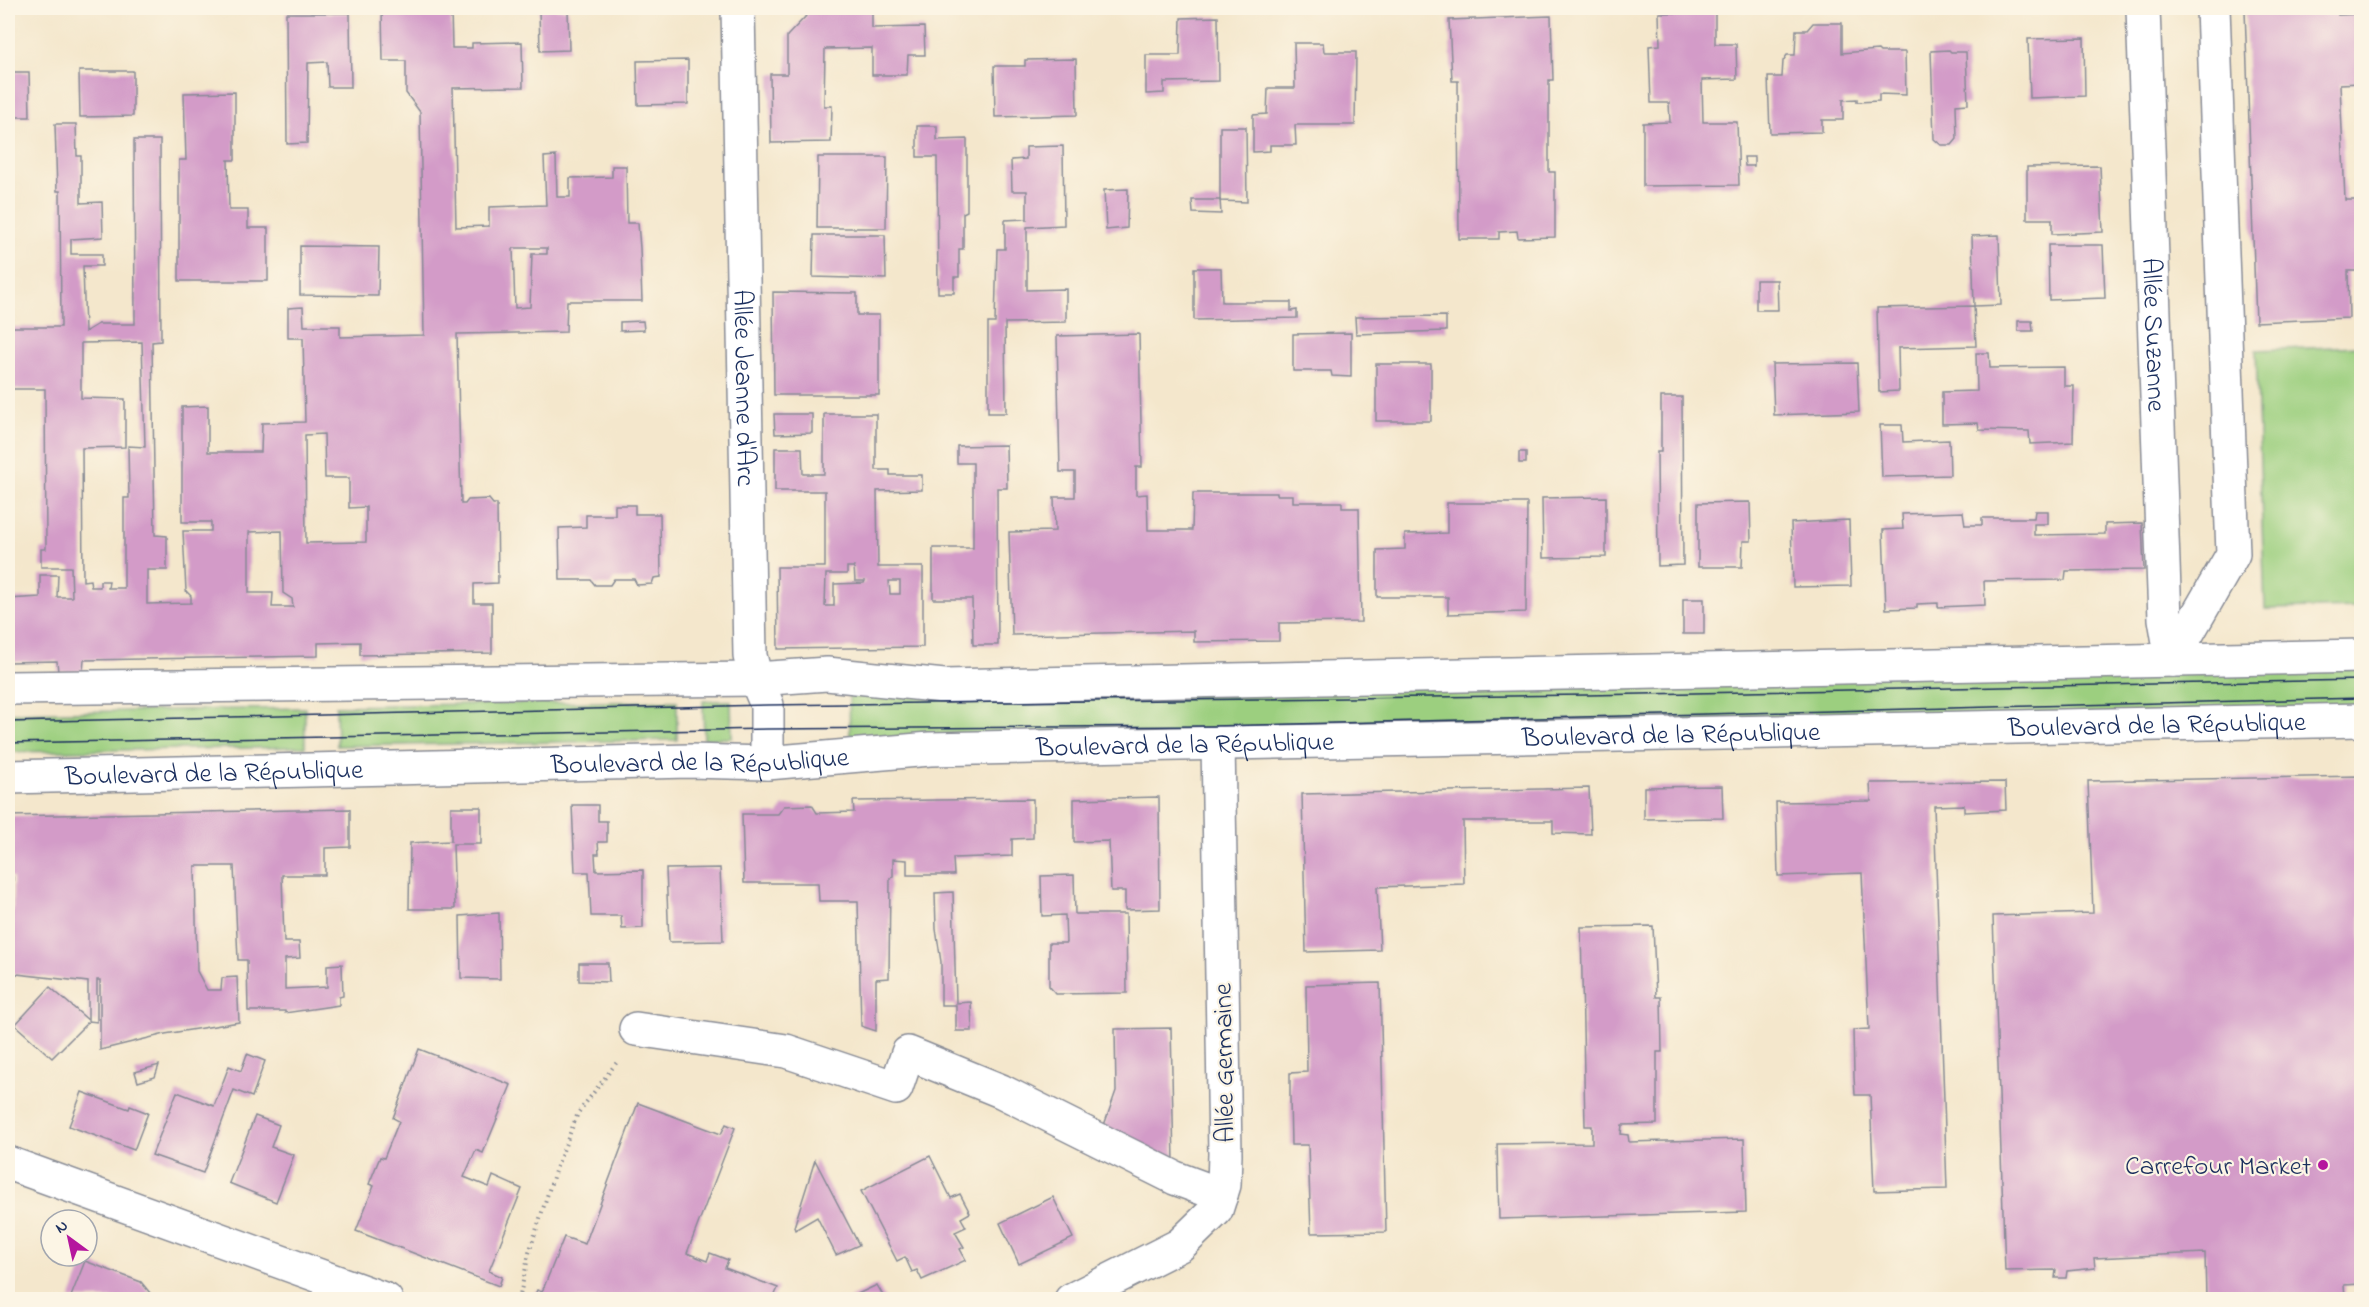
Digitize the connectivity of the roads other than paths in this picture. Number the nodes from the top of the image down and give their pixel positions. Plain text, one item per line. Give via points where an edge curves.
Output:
1 (738, 8) edge
2 (2143, 8) edge
3 (2213, 8) edge
4 (2361, 656) edge
5 (2172, 660) junction
6 (756, 679) junction
7 (8, 688) edge
8 (2361, 720) edge
9 (1218, 743) junction
10 (767, 763) junction
11 (8, 777) edge
12 (636, 1029) road end
13 (8, 1163) edge
14 (1221, 1195) junction
15 (386, 1299) edge
16 (1071, 1299) edge

1 - 6 street, Allée Jeanne d'Arc via 750,656
2 - 5 street, Allée Suzanne via 2165,619
3 - 5 street via 2233,554
4 - 5 street
5 - 6 street via 956,686 827,674
6 - 7 street
6 - 10 street, Allée Jeanne d'Arc via 767,705
8 - 9 street, Boulevard de la République
9 - 10 street, Boulevard de la République via 930,749
9 - 14 street, Allée Germaine via 1225,1154
10 - 11 street, Boulevard de la République
12 - 14 street via 786,1051 896,1088 908,1053 1001,1091 1175,1178
13 - 15 street
14 - 16 street, Allée Germaine via 1216,1210 1180,1245

